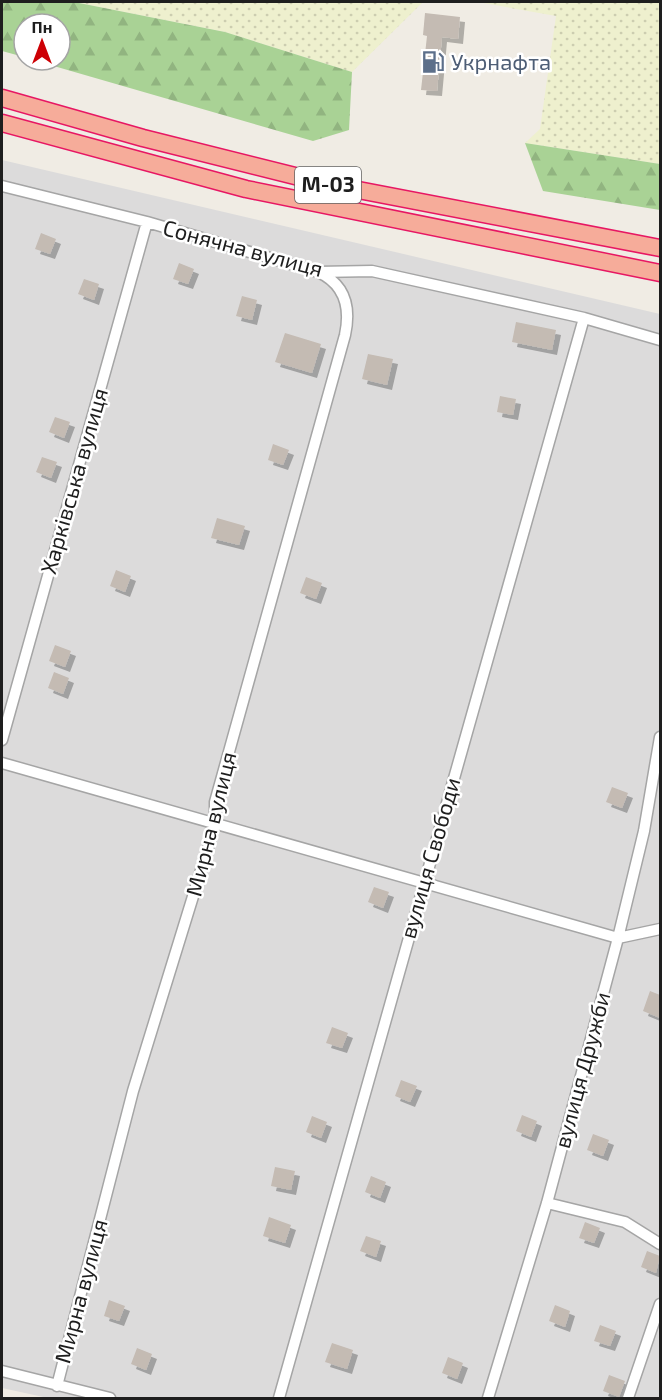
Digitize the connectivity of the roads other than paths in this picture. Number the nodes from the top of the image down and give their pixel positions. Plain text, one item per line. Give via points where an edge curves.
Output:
1 (2, 98) edge
2 (2, 123) edge
3 (2, 186) edge
4 (147, 222) junction
5 (660, 248) edge
6 (318, 272) junction
7 (660, 273) edge
8 (584, 318) junction
9 (660, 340) edge
10 (660, 737) edge
11 (2, 740) edge
12 (2, 763) edge
13 (215, 825) junction
14 (423, 884) junction
15 (660, 929) edge
16 (618, 938) junction
17 (547, 1203) junction
18 (660, 1244) edge
19 (660, 1304) edge
20 (2, 1371) edge
21 (57, 1386) junction
22 (110, 1398) edge
23 (279, 1398) edge
24 (488, 1398) edge
25 (628, 1398) edge

1 - 5 highway, М-03 via 327,184
2 - 7 highway, М-03 via 246,189
3 - 4 street, Сонячна вулиця
4 - 6 street, Сонячна вулиця
4 - 11 street, Харківська вулиця
6 - 8 street, Сонячна вулиця via 372,271
6 - 13 street, Мирна вулиця via 342,292 348,308 347,325 215,802
8 - 9 street, Сонячна вулиця
8 - 14 street, вулиця Свободи
10 - 16 street, вулиця Дружби via 644,831
12 - 13 street
13 - 14 street
13 - 21 street, Мирна вулиця via 133,1091
14 - 16 street
14 - 23 street, вулиця Свободи
15 - 16 street
16 - 17 street, вулиця Дружби
17 - 18 street via 625,1222
17 - 24 street, вулиця Дружби
19 - 25 street
20 - 21 street
21 - 22 street

